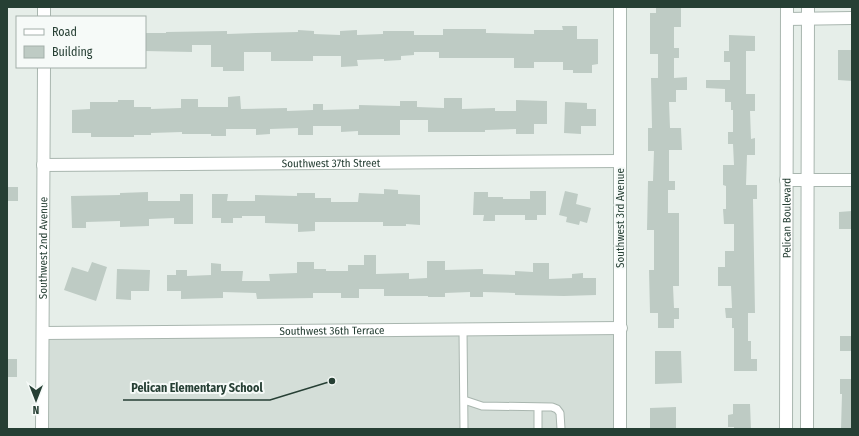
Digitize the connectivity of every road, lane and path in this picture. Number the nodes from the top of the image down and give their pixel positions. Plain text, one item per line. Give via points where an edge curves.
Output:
1 (620, 7) edge
2 (808, 12) edge
3 (787, 13) edge
4 (852, 18) edge
5 (44, 68) edge
6 (620, 161) junction
7 (43, 165) junction
8 (786, 180) junction
9 (808, 180) junction
10 (852, 180) edge
11 (621, 328) junction
12 (462, 330) junction
13 (43, 333) junction
14 (464, 400) junction
15 (538, 407) junction
16 (42, 429) edge
17 (464, 429) edge
18 (538, 429) edge
19 (560, 429) edge
20 (620, 429) edge
21 (786, 429) edge
22 (807, 429) edge

1 - 6 street, Southwest 3rd Avenue
2 - 3 street
2 - 4 street
2 - 9 street, Pelican Boulevard
3 - 8 street, Pelican Boulevard
5 - 7 street, Southwest 2nd Avenue
6 - 7 street, Southwest 37th Street
6 - 11 street, Southwest 3rd Avenue
7 - 13 street, Southwest 2nd Avenue
8 - 9 street
8 - 21 street, Pelican Boulevard
9 - 10 street
9 - 22 street, Pelican Boulevard
11 - 12 street, Southwest 36th Terrace
11 - 20 street, Southwest 3rd Avenue
12 - 13 street, Southwest 36th Terrace
12 - 14 lane
13 - 16 street, Southwest 2nd Avenue
14 - 15 lane via 482,406
14 - 17 lane
15 - 18 lane
15 - 19 lane via 557,409 560,413

